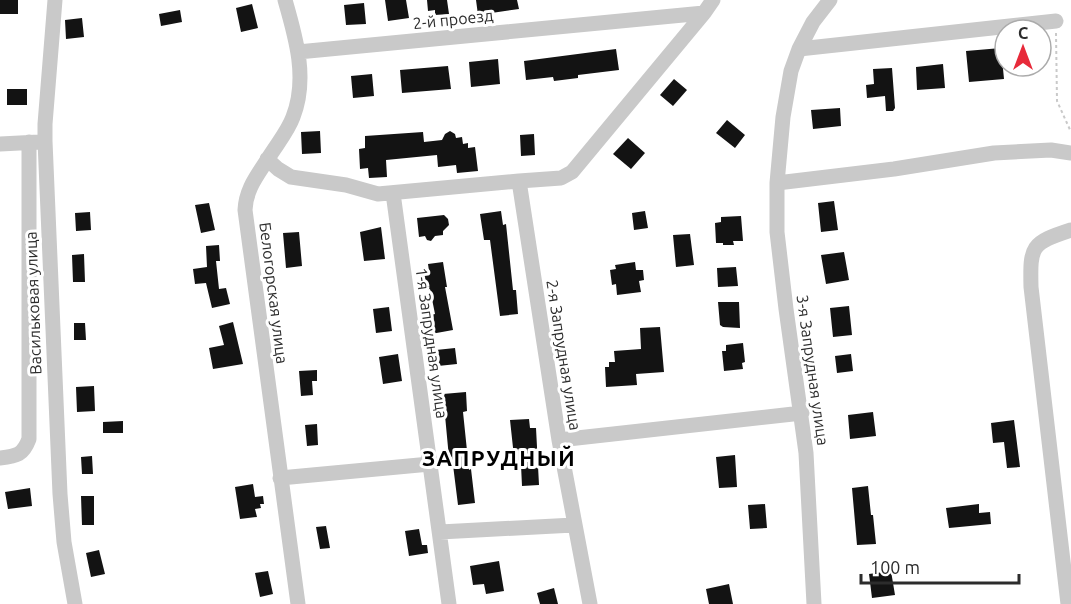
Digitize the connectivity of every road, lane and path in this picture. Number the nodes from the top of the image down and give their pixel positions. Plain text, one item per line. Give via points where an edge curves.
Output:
1 (55, 0) edge
2 (285, 0) edge
3 (830, 0) edge
4 (709, 6) edge
5 (1056, 21) joint
6 (799, 49) junction
7 (298, 52) junction
8 (1071, 132) edge
9 (45, 141) junction
10 (29, 142) junction
11 (0, 144) edge
12 (1071, 153) edge
13 (267, 159) junction
14 (519, 181) junction
15 (777, 183) junction
16 (393, 193) junction
17 (1071, 230) edge
18 (802, 412) junction
19 (559, 440) junction
20 (0, 458) edge
21 (430, 464) junction
22 (280, 478) junction
23 (574, 525) junction
24 (440, 532) junction
25 (75, 604) edge
26 (298, 604) edge
27 (448, 604) edge
28 (590, 604) edge
29 (814, 604) edge
30 (1068, 604) edge

1 - 9 street, Васильковая улица
2 - 7 street, Белогорская улица
3 - 6 street, 3-я Запрудная улица
4 - 7 street, 2-й проезд
4 - 14 street via 572,172 561,178
5 - 6 street
5 - 8 path via 1057,100
6 - 15 street, 3-я Запрудная улица via 787,91
7 - 13 street, Белогорская улица via 298,102 292,120
9 - 10 street
9 - 25 street, Васильковая улица via 60,494
10 - 11 street
10 - 20 street via 29,439 25,450
12 - 15 street via 994,153 894,170
13 - 16 street via 291,177 346,185 369,193
13 - 22 street, Белогорская улица via 248,189 245,210
14 - 16 street
14 - 19 street, 2-я Запрудная улица
15 - 18 street, 3-я Запрудная улица via 777,232
16 - 21 street, 1-я Запрудная улица
17 - 30 street via 1037,245 1031,263
18 - 19 street
18 - 29 street, 3-я Запрудная улица
19 - 23 street, 2-я Запрудная улица
21 - 22 street
21 - 24 street, 1-я Запрудная улица
22 - 26 street, Белогорская улица
23 - 24 street
23 - 28 street, 2-я Запрудная улица
24 - 27 street, 1-я Запрудная улица

